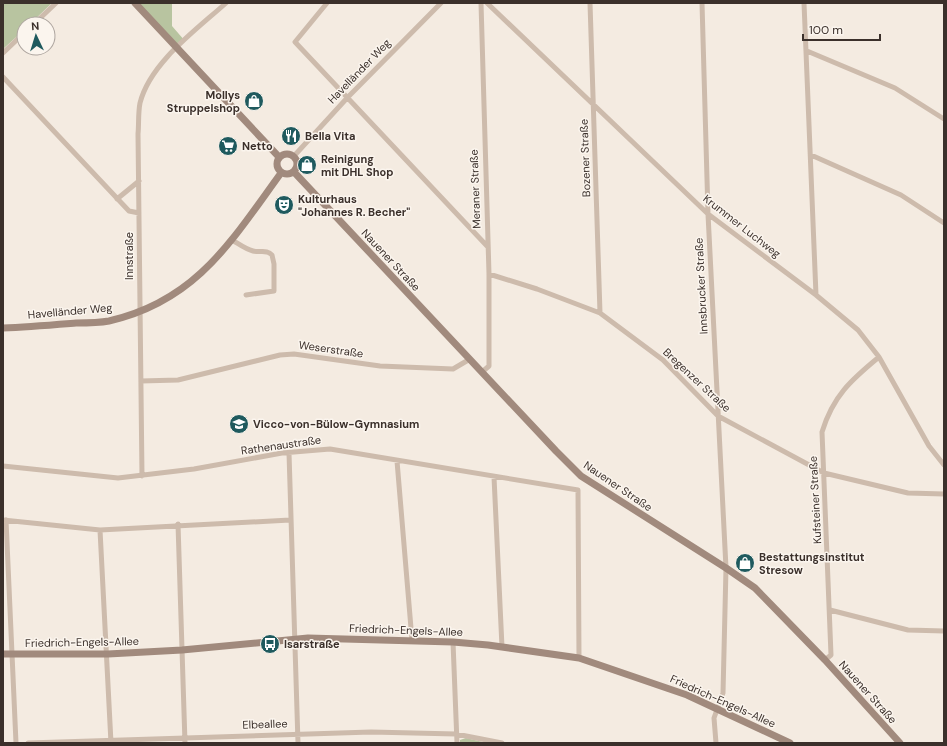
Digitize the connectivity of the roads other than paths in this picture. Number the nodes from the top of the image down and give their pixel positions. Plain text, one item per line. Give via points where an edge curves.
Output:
1 (56, 3) edge
2 (135, 3) edge
3 (226, 3) edge
4 (327, 3) edge
5 (441, 3) edge
6 (480, 3) edge
7 (487, 3) edge
8 (590, 3) edge
9 (702, 3) edge
10 (804, 3) edge
11 (42, 16) edge
12 (16, 41) edge
13 (178, 48) junction
14 (807, 51) junction
15 (3, 53) edge
16 (3, 77) edge
17 (348, 97) junction
18 (594, 104) junction
19 (944, 119) edge
20 (294, 156) junction
21 (811, 156) junction
22 (279, 157) junction
23 (294, 172) junction
24 (281, 173) junction
25 (139, 181) junction
26 (117, 199) junction
27 (139, 213) junction
28 (708, 214) junction
29 (944, 223) edge
30 (232, 240) junction
31 (487, 246) junction
32 (488, 274) junction
33 (246, 295) dead end
34 (816, 295) junction
35 (139, 312) junction
36 (600, 313) junction
37 (3, 328) edge
38 (879, 357) junction
39 (470, 359) junction
40 (482, 372) junction
41 (141, 381) junction
42 (718, 416) junction
43 (289, 453) junction
44 (397, 461) junction
45 (944, 465) edge
46 (3, 466) edge
47 (824, 473) junction
48 (142, 476) junction
49 (494, 477) junction
50 (944, 494) edge
51 (4, 520) edge
52 (290, 520) junction
53 (178, 524) junction
54 (100, 530) junction
55 (726, 568) junction
56 (830, 610) junction
57 (944, 631) edge
58 (294, 638) junction
59 (412, 640) junction
60 (453, 642) junction
61 (502, 647) junction
62 (182, 650) junction
63 (3, 654) edge
64 (12, 654) junction
65 (108, 654) junction
66 (579, 658) junction
67 (825, 660) junction
68 (718, 709) junction
69 (298, 733) junction
70 (456, 734) junction
71 (185, 737) junction
72 (111, 741) edge
73 (16, 743) edge
74 (28, 743) edge
75 (185, 743) edge
76 (298, 743) edge
77 (456, 743) edge
78 (502, 743) edge
79 (716, 743) edge
80 (790, 743) edge
81 (900, 743) edge

1 - 11 street
2 - 13 street
3 - 13 street, Innstraße
4 - 17 street via 295,42
5 - 17 street, Havelländer Weg
6 - 31 street, Meraner Straße
7 - 18 street, Krummer Luchweg
8 - 18 street, Bozener Straße
9 - 28 street, Innsbrucker Straße
10 - 14 street
12 - 15 street
13 - 22 street
13 - 25 street, Innstraße via 148,80 140,104
14 - 19 street via 895,88
14 - 21 street
16 - 26 street
17 - 20 street, Havelländer Weg
17 - 31 street
18 - 28 street, Krummer Luchweg
18 - 36 street, Bozener Straße
20 - 22 street via 285,154
20 - 23 street via 297,162
21 - 29 street via 901,195
21 - 34 street
22 - 24 street via 277,167
23 - 24 street
23 - 39 street, Nauener Straße
24 - 30 street, Havelländer Weg
25 - 26 street
25 - 27 street, Innstraße
26 - 27 street via 129,211
27 - 35 street, Innstraße
28 - 34 street, Krummer Luchweg
28 - 42 street, Innsbrucker Straße
30 - 33 street via 244,248 272,255 274,292
30 - 35 street, Havelländer Weg via 204,272 182,290
31 - 32 street, Meraner Straße
32 - 36 street, Bregenzer Straße
32 - 40 street, Meraner Straße via 489,366
34 - 38 street, Krummer Luchweg via 858,330
35 - 37 street, Havelländer Weg via 108,321
35 - 41 street, Innstraße
36 - 42 street, Bregenzer Straße via 663,360
38 - 45 street, Krummer Luchweg via 929,446
38 - 47 street, Kufsteiner Straße via 843,389 828,414 822,432
39 - 40 street, Nauener Straße
39 - 41 street, Weserstraße via 453,370 380,366 294,354 280,355 178,380
40 - 55 street, Nauener Straße via 582,476
41 - 48 street, Innstraße
42 - 47 street, Bregenzer Straße
42 - 55 street, Innsbrucker Straße
43 - 44 street, Rathenaustraße via 330,449
43 - 48 street, Rathenaustraße via 194,470
43 - 52 street
44 - 49 street, Rathenaustraße
44 - 59 street
46 - 48 street, Rathenaustraße via 118,478
47 - 50 street, Bregenzer Straße via 908,493
47 - 56 street, Kufsteiner Straße
49 - 61 street
49 - 66 street, Rathenaustraße via 578,490
51 - 54 street
51 - 64 street
52 - 53 street
52 - 58 street
53 - 54 street
53 - 62 street
54 - 65 street
55 - 67 street, Nauener Straße via 765,597
55 - 68 street, Innsbrucker Straße via 723,693
56 - 57 street via 908,630
56 - 67 street, Kufsteiner Straße via 831,655
58 - 59 street, Friedrich-Engels-Allee
58 - 62 street, Friedrich-Engels-Allee
58 - 69 street
59 - 60 street, Friedrich-Engels-Allee
60 - 61 street, Friedrich-Engels-Allee
60 - 70 street
61 - 66 street, Friedrich-Engels-Allee
62 - 65 street, Friedrich-Engels-Allee
62 - 71 street
63 - 64 street, Friedrich-Engels-Allee
64 - 65 street, Friedrich-Engels-Allee
64 - 73 street
65 - 72 street
66 - 68 street, Friedrich-Engels-Allee via 687,695
67 - 81 street, Nauener Straße
68 - 79 street, Innsbrucker Straße via 714,718
68 - 80 street, Friedrich-Engels-Allee
69 - 70 street, Elbeallee
69 - 71 street, Elbeallee
69 - 76 street
70 - 77 street
70 - 78 street, Elbeallee
71 - 72 street, Elbeallee
71 - 75 street
72 - 74 street, Elbeallee

